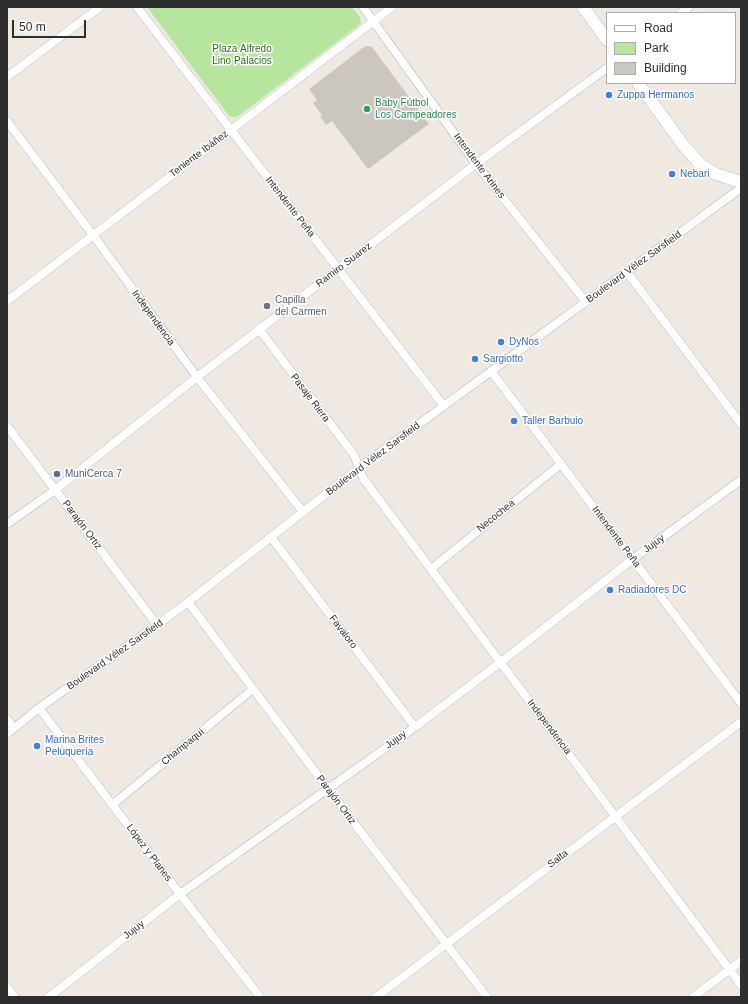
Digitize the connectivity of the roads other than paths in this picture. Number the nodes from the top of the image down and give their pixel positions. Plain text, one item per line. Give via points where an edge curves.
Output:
1 (100, 7) edge
2 (137, 7) edge
3 (362, 7) edge
4 (392, 7) edge
5 (583, 7) edge
6 (373, 21) junction
7 (606, 39) edge
8 (606, 69) edge
9 (7, 77) edge
10 (639, 84) edge
11 (7, 121) edge
12 (230, 130) junction
13 (476, 164) junction
14 (741, 182) edge
15 (741, 188) edge
16 (93, 235) junction
17 (339, 269) junction
18 (627, 272) junction
19 (7, 301) edge
20 (586, 302) junction
21 (259, 329) junction
22 (492, 371) junction
23 (197, 377) junction
24 (444, 406) junction
25 (741, 424) edge
26 (7, 426) edge
27 (561, 464) junction
28 (360, 468) junction
29 (741, 480) edge
30 (55, 490) junction
31 (303, 512) junction
32 (7, 524) edge
33 (271, 537) junction
34 (633, 559) junction
35 (431, 569) junction
36 (188, 602) junction
37 (157, 625) junction
38 (501, 662) junction
39 (253, 689) junction
40 (741, 703) edge
41 (39, 708) junction
42 (7, 719) edge
43 (741, 722) edge
44 (415, 727) junction
45 (10, 731) edge
46 (328, 789) junction
47 (112, 804) junction
48 (615, 816) junction
49 (180, 894) junction
50 (446, 944) junction
51 (741, 961) edge
52 (730, 970) junction
53 (741, 985) edge
54 (7, 987) edge
55 (15, 997) edge
56 (49, 997) edge
57 (260, 997) edge
58 (376, 997) edge
59 (487, 997) edge
60 (693, 997) edge

1 - 9 street
2 - 12 street, Intendente Peña
3 - 6 street, Intendente Arines
4 - 6 street, Teniente Ibáñez
5 - 7 main road
6 - 12 street, Teniente Ibáñez
6 - 13 street, Intendente Arines
8 - 13 street, Ramiro Suarez
10 - 14 main road via 683,145 701,165 716,174
11 - 16 street, Independencia
12 - 16 street, Teniente Ibáñez
12 - 17 street, Intendente Peña
13 - 17 street, Ramiro Suarez
13 - 20 street, Intendente Arines
15 - 18 street, Boulevard Vélez Sarsfield
16 - 19 street, Teniente Ibáñez
16 - 23 street, Independencia
17 - 21 street, Ramiro Suarez
17 - 24 street, Intendente Peña
18 - 20 street, Boulevard Vélez Sarsfield
18 - 25 street
20 - 22 street, Boulevard Vélez Sarsfield
21 - 23 street, Ramiro Suarez
21 - 28 street, Pasaje Riera via 354,455
22 - 24 street, Boulevard Vélez Sarsfield
22 - 27 street, Intendente Peña
23 - 30 street, Ramiro Suarez
23 - 31 street, Independencia
24 - 28 street, Boulevard Vélez Sarsfield
26 - 30 street, Parajón Ortiz
27 - 34 street, Intendente Peña
27 - 35 street, Necochea
28 - 31 street, Boulevard Vélez Sarsfield
28 - 35 street, Independencia via 363,478
29 - 34 street, Jujuy
30 - 32 street, Ramiro Suarez
30 - 37 street, Parajón Ortiz
31 - 33 street, Boulevard Vélez Sarsfield
33 - 36 street, Boulevard Vélez Sarsfield
33 - 44 street, Favaloro
34 - 38 street, Jujuy
34 - 40 street, Intendente Peña
35 - 38 street, Independencia
36 - 37 street, Boulevard Vélez Sarsfield
36 - 39 street, Parajón Ortiz
37 - 41 street, Boulevard Vélez Sarsfield
38 - 44 street, Jujuy
38 - 48 street, Independencia
39 - 46 street, Parajón Ortiz
39 - 47 street, Champaquí
41 - 45 street, Boulevard Vélez Sarsfield
41 - 47 street, López y Planes
42 - 45 street
43 - 48 street, Salta
44 - 46 street, Jujuy
46 - 49 street, Jujuy
46 - 50 street, Parajón Ortiz
47 - 49 street, López y Planes
48 - 50 street, Salta
48 - 52 street, Independencia
49 - 56 street, Jujuy
49 - 57 street, López y Planes
50 - 58 street, Salta
50 - 59 street, Parajón Ortiz
51 - 52 street
52 - 53 street, Independencia
52 - 60 street
54 - 55 street

